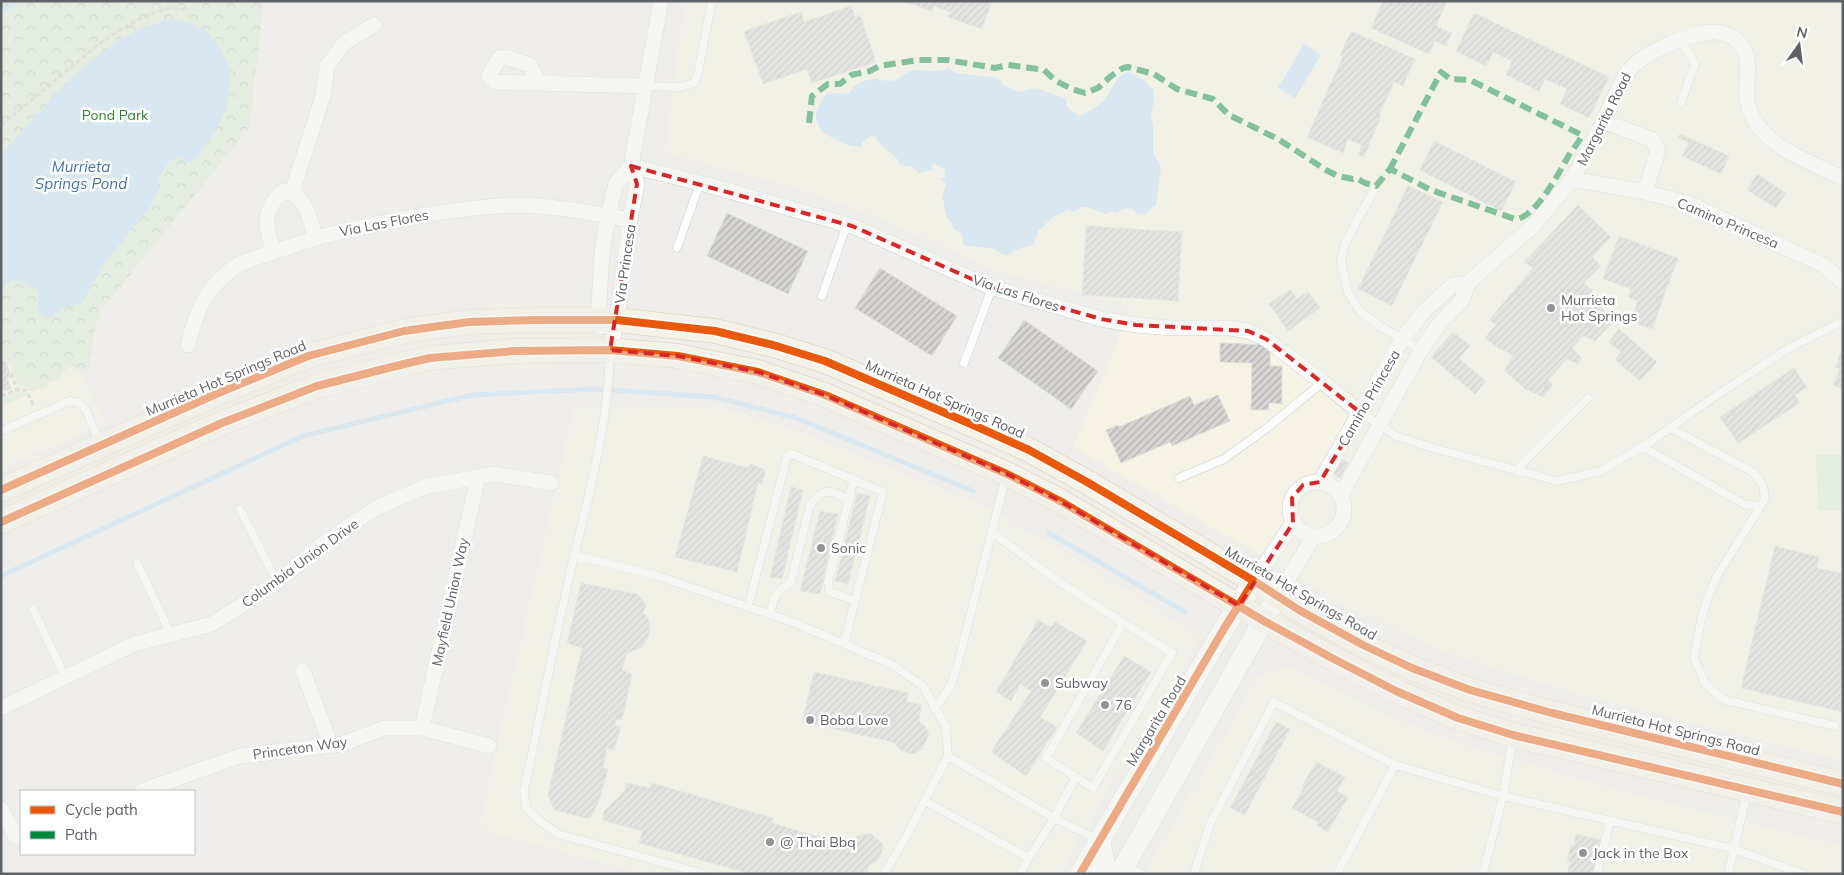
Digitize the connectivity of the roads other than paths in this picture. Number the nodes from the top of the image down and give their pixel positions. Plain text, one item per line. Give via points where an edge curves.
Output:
1 (661, 1) edge
2 (712, 1) edge
3 (374, 25) dead end
4 (1681, 40) junction
5 (539, 83) dead end
6 (645, 86) junction
7 (1681, 103) dead end
8 (1603, 121) junction
9 (631, 166) junction
10 (1843, 178) edge
11 (1572, 179) junction
12 (700, 183) junction
13 (1376, 186) dead end
14 (292, 192) junction
15 (1646, 192) junction
16 (608, 216) junction
17 (630, 220) junction
18 (847, 224) junction
19 (315, 238) junction
20 (677, 248) dead end
21 (274, 252) junction
22 (1843, 282) edge
23 (1468, 283) junction
24 (992, 288) junction
25 (822, 296) dead end
26 (608, 320) junction
27 (1843, 321) edge
28 (1402, 339) junction
29 (188, 345) dead end
30 (1421, 350) junction
31 (610, 361) junction
32 (964, 362) dead end
33 (1323, 382) junction
34 (1588, 398) dead end
35 (1360, 413) junction
36 (1379, 425) junction
37 (1670, 428) junction
38 (1, 431) edge
39 (100, 445) junction
40 (1642, 446) junction
41 (1517, 472) junction
42 (1007, 474) junction
43 (478, 477) junction
44 (1179, 478) dead end
45 (854, 480) junction
46 (1320, 482) junction
47 (551, 483) dead end
48 (1, 490) edge
49 (1341, 495) junction
50 (849, 501) junction
51 (1760, 507) junction
52 (240, 509) dead end
53 (1, 522) edge
54 (1293, 523) junction
55 (992, 533) junction
56 (1314, 536) junction
57 (574, 555) junction
58 (137, 563) dead end
59 (1254, 581) junction
60 (277, 582) junction
61 (1277, 597) junction
62 (855, 601) junction
63 (1239, 606) junction
64 (748, 607) junction
65 (33, 610) dead end
66 (770, 614) junction
67 (1264, 621) junction
68 (1123, 623) junction
69 (171, 634) junction
70 (844, 644) junction
71 (303, 671) dead end
72 (65, 677) junction
73 (1, 708) edge
74 (935, 709) junction
75 (1835, 726) dead end
76 (422, 728) junction
77 (1513, 735) junction
78 (331, 746) junction
79 (489, 746) dead end
80 (948, 756) junction
81 (1395, 765) junction
82 (1076, 777) junction
83 (1843, 784) edge
84 (144, 790) edge
85 (1747, 790) junction
86 (1503, 796) junction
87 (925, 801) junction
88 (1, 809) edge
89 (1843, 812) edge
90 (1054, 818) junction
91 (1610, 821) junction
92 (13, 837) edge
93 (1100, 840) junction
94 (1734, 848) junction
95 (1029, 858) junction
96 (1129, 871) edge
97 (1483, 873) edge
98 (705, 874) edge
99 (884, 874) edge
100 (1020, 874) edge
101 (1080, 874) edge
102 (1099, 874) edge
103 (1194, 874) edge
104 (1337, 874) edge
105 (1492, 874) edge
106 (1596, 874) edge
107 (1728, 874) edge
108 (1803, 874) edge

1 - 6 street, Via Princesa
2 - 6 lane via 694,83 680,87
3 - 14 street via 345,42 327,66 323,96
4 - 7 lane via 1695,64
4 - 8 street, Margarita Road via 1643,57 1630,69
4 - 10 street, Margarita Road via 1709,32 1736,38 1747,56 1747,100 1752,117 1761,130 1784,149
5 - 6 street
6 - 9 street, Via Princesa
8 - 11 street, Margarita Road
8 - 15 street via 1653,140 1658,150
9 - 12 street, Via Las Flores
9 - 16 street, Via Princesa via 616,183
9 - 17 street, Via Princesa via 637,184
11 - 15 street, Camino Princesa
11 - 23 street, Camino Princesa via 1534,225
12 - 18 street, Via Las Flores
12 - 20 lane
13 - 28 lane via 1345,243 1341,262 1348,292 1360,311
14 - 19 street via 303,202
14 - 21 street via 284,191 267,210 268,237
15 - 22 street, Camino Princesa via 1699,208 1823,265
16 - 17 street, Via Las Flores
16 - 19 street, Via Las Flores via 539,206 460,209
16 - 26 street, Via Princesa via 602,252
17 - 26 street, Via Princesa
18 - 24 street, Via Las Flores
18 - 25 lane
19 - 21 street, Via Las Flores
21 - 29 street, Via Las Flores via 237,266 220,280 206,296 195,317
23 - 28 street, Camino Princesa via 1453,285 1425,310
23 - 30 street, Camino Princesa via 1462,300
24 - 32 lane
24 - 33 street, Via Las Flores via 1136,326 1248,331 1266,339
26 - 31 street, Via Princesa
26 - 39 main road, Murrieta Hot Springs Road via 469,322 404,331 308,356
26 - 59 main road, Murrieta Hot Springs Road via 715,331 773,344 825,361 1029,450
27 - 37 lane via 1789,348
28 - 30 lane
28 - 35 street, Camino Princesa
30 - 36 street, Camino Princesa
31 - 42 main road via 678,356 758,372 825,395
31 - 53 main road via 515,351 430,358 317,386 222,423
31 - 57 lane via 603,432
33 - 35 street, Via Las Flores
33 - 44 lane via 1224,459
34 - 41 lane via 1522,463
35 - 36 lane
35 - 46 street, Camino Princesa
36 - 41 lane via 1396,436
36 - 49 street, Camino Princesa
37 - 40 lane
37 - 51 lane via 1753,472 1763,485 1766,499
38 - 39 lane via 70,402 79,403 86,410
39 - 48 main road, Murrieta Hot Springs Road
40 - 41 lane via 1601,471 1557,481
40 - 51 lane via 1744,504
42 - 55 lane
42 - 63 main road via 1060,501
43 - 47 street, Columbia Union Drive via 494,474
43 - 60 street, Columbia Union Drive via 427,486 376,508 326,541
43 - 76 street, Mayfield Union Way
45 - 50 lane
45 - 62 lane via 883,492
45 - 64 lane via 792,454 787,457
46 - 49 street via 1336,488
46 - 54 street via 1303,485 1297,490 1290,506
49 - 56 street via 1345,512 1342,521 1331,533
50 - 62 lane via 828,582 830,592
50 - 66 lane via 838,493 827,492 818,495 810,505 791,582 778,592
51 - 75 lane via 1717,576 1701,620 1694,658 1706,686 1726,700
52 - 60 lane
54 - 56 street via 1305,534
54 - 59 street
55 - 68 lane
55 - 74 lane via 951,685
56 - 61 street
57 - 64 lane via 658,576
57 - 98 lane via 524,791 526,808 558,834
58 - 69 lane
59 - 61 main road, Murrieta Hot Springs Road
59 - 63 main road, Margarita Road
60 - 69 street, Columbia Union Drive via 212,624
61 - 67 main road
61 - 83 main road, Murrieta Hot Springs Road via 1363,645 1470,690
62 - 70 lane
63 - 67 main road
63 - 93 main road, Margarita Road
64 - 66 lane
65 - 72 lane
66 - 70 lane
67 - 77 main road via 1396,692 1458,718
67 - 96 main road
68 - 82 lane via 1046,758
68 - 82 lane via 1172,653 1093,788
69 - 72 street, Columbia Union Drive via 134,644
70 - 74 lane via 893,665 923,686
71 - 78 street
72 - 73 street, Columbia Union Drive
74 - 80 lane via 946,727
76 - 78 street, Princeton Way via 384,728
76 - 79 street, Princeton Way
77 - 85 main road
77 - 86 lane
78 - 84 street, Princeton Way via 240,756
80 - 87 lane
80 - 90 lane
81 - 86 lane
81 - 103 lane via 1274,702 1210,824
81 - 104 lane
82 - 90 lane
85 - 89 main road
85 - 94 lane
86 - 91 lane
86 - 97 lane
87 - 95 lane
87 - 99 lane
88 - 92 street
90 - 93 lane
90 - 95 lane
91 - 94 lane
91 - 106 lane
93 - 101 main road, Margarita Road
93 - 102 main road via 1104,864
94 - 107 lane
94 - 108 lane
95 - 100 lane
97 - 105 lane

